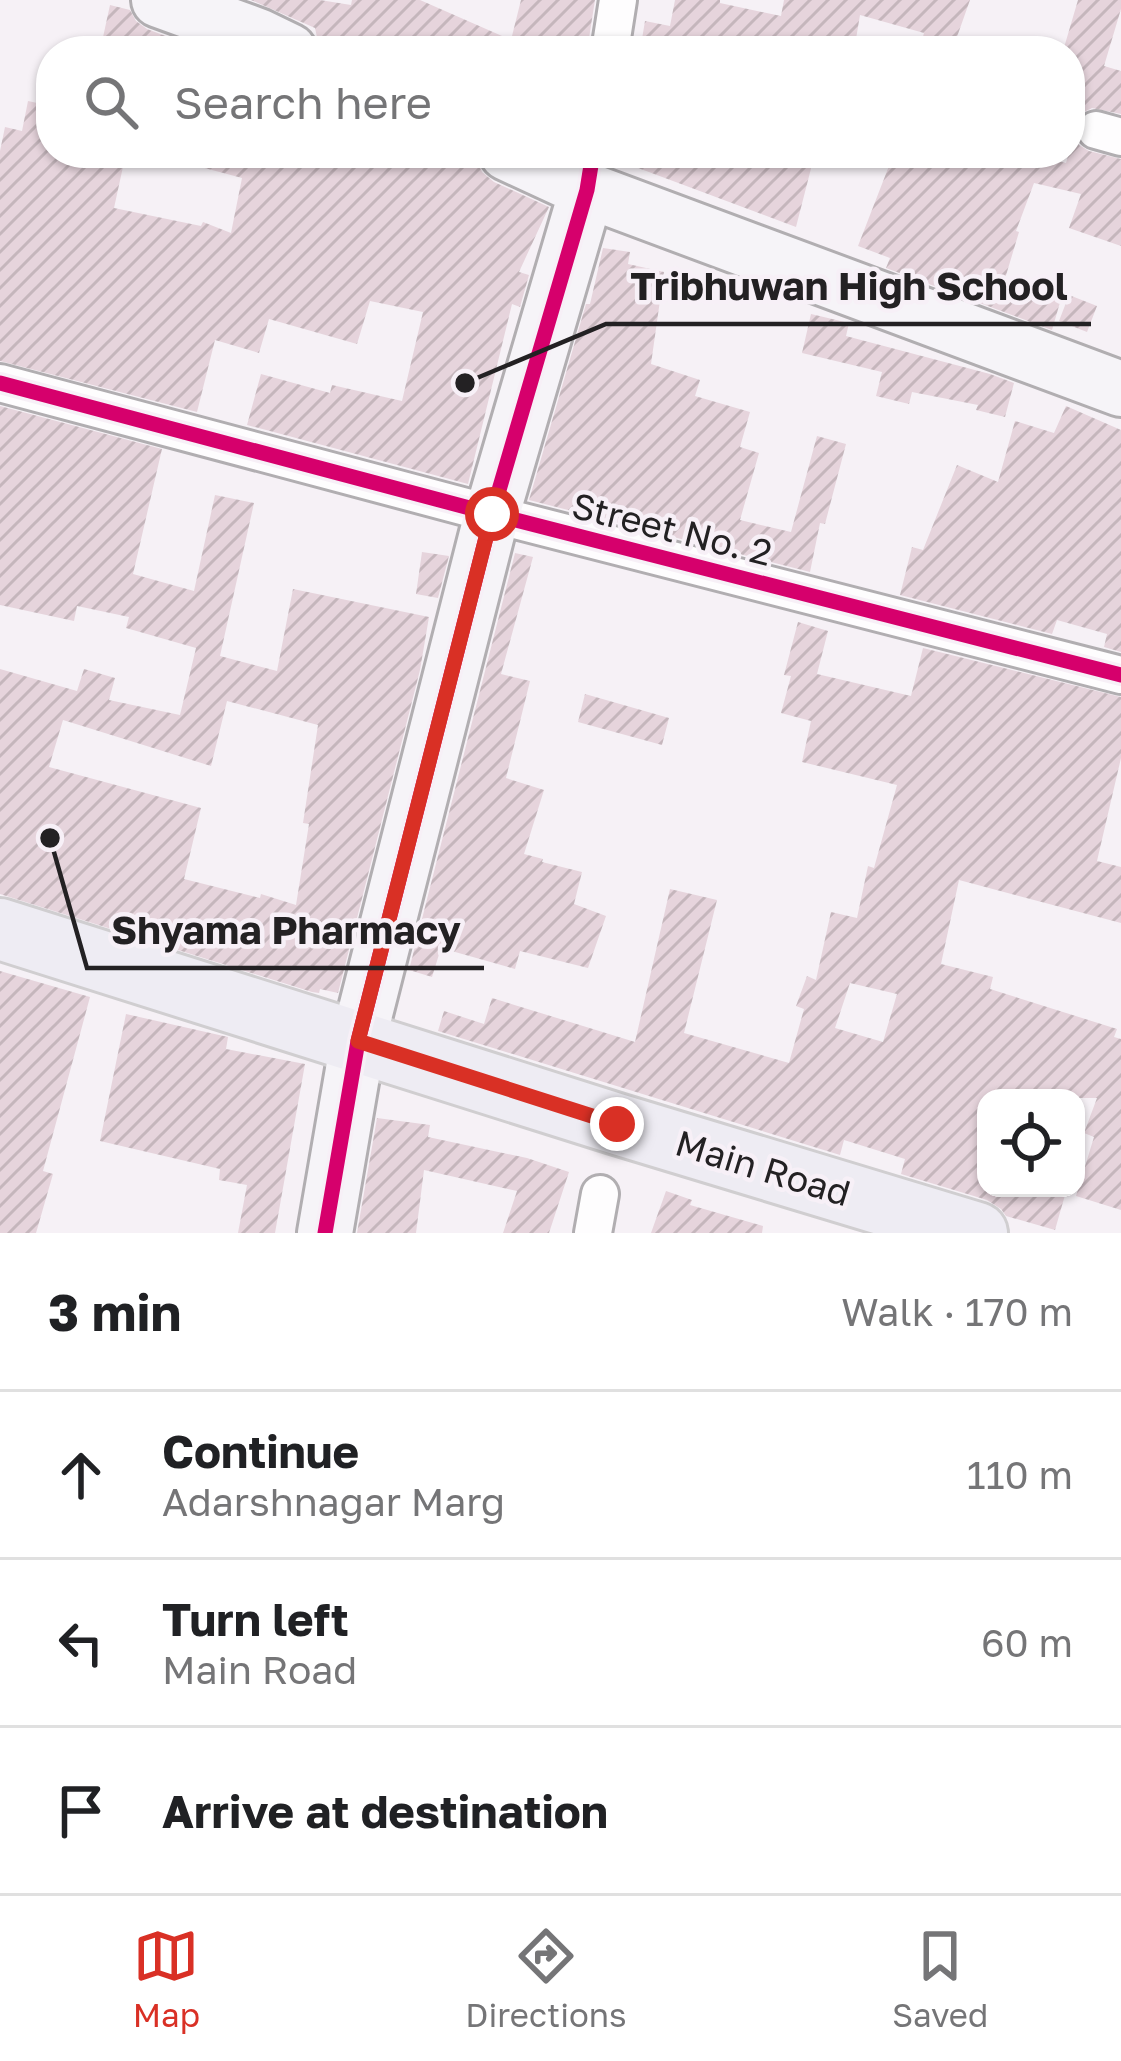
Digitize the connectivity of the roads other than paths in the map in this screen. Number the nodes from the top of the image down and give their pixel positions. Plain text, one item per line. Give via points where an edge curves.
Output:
1 (159, 0) edge
2 (618, 0) edge
3 (258, 36) edge
4 (612, 36) edge
5 (590, 172) edge
6 (0, 383) edge
7 (1121, 389) edge
8 (492, 514) junction
9 (1121, 675) edge
10 (0, 929) edge
11 (358, 1041) junction
12 (600, 1194) dead end
13 (899, 1222) edge
14 (325, 1233) edge
15 (593, 1233) edge
16 (977, 1233) edge

1 - 3 street
2 - 4 street
5 - 7 street
5 - 8 street
6 - 8 street, Street No. 2
8 - 9 street, Street No. 2
8 - 11 street
10 - 11 main road, Main Road
11 - 13 main road, Main Road
11 - 14 street
12 - 15 street
13 - 16 main road, Main Road

